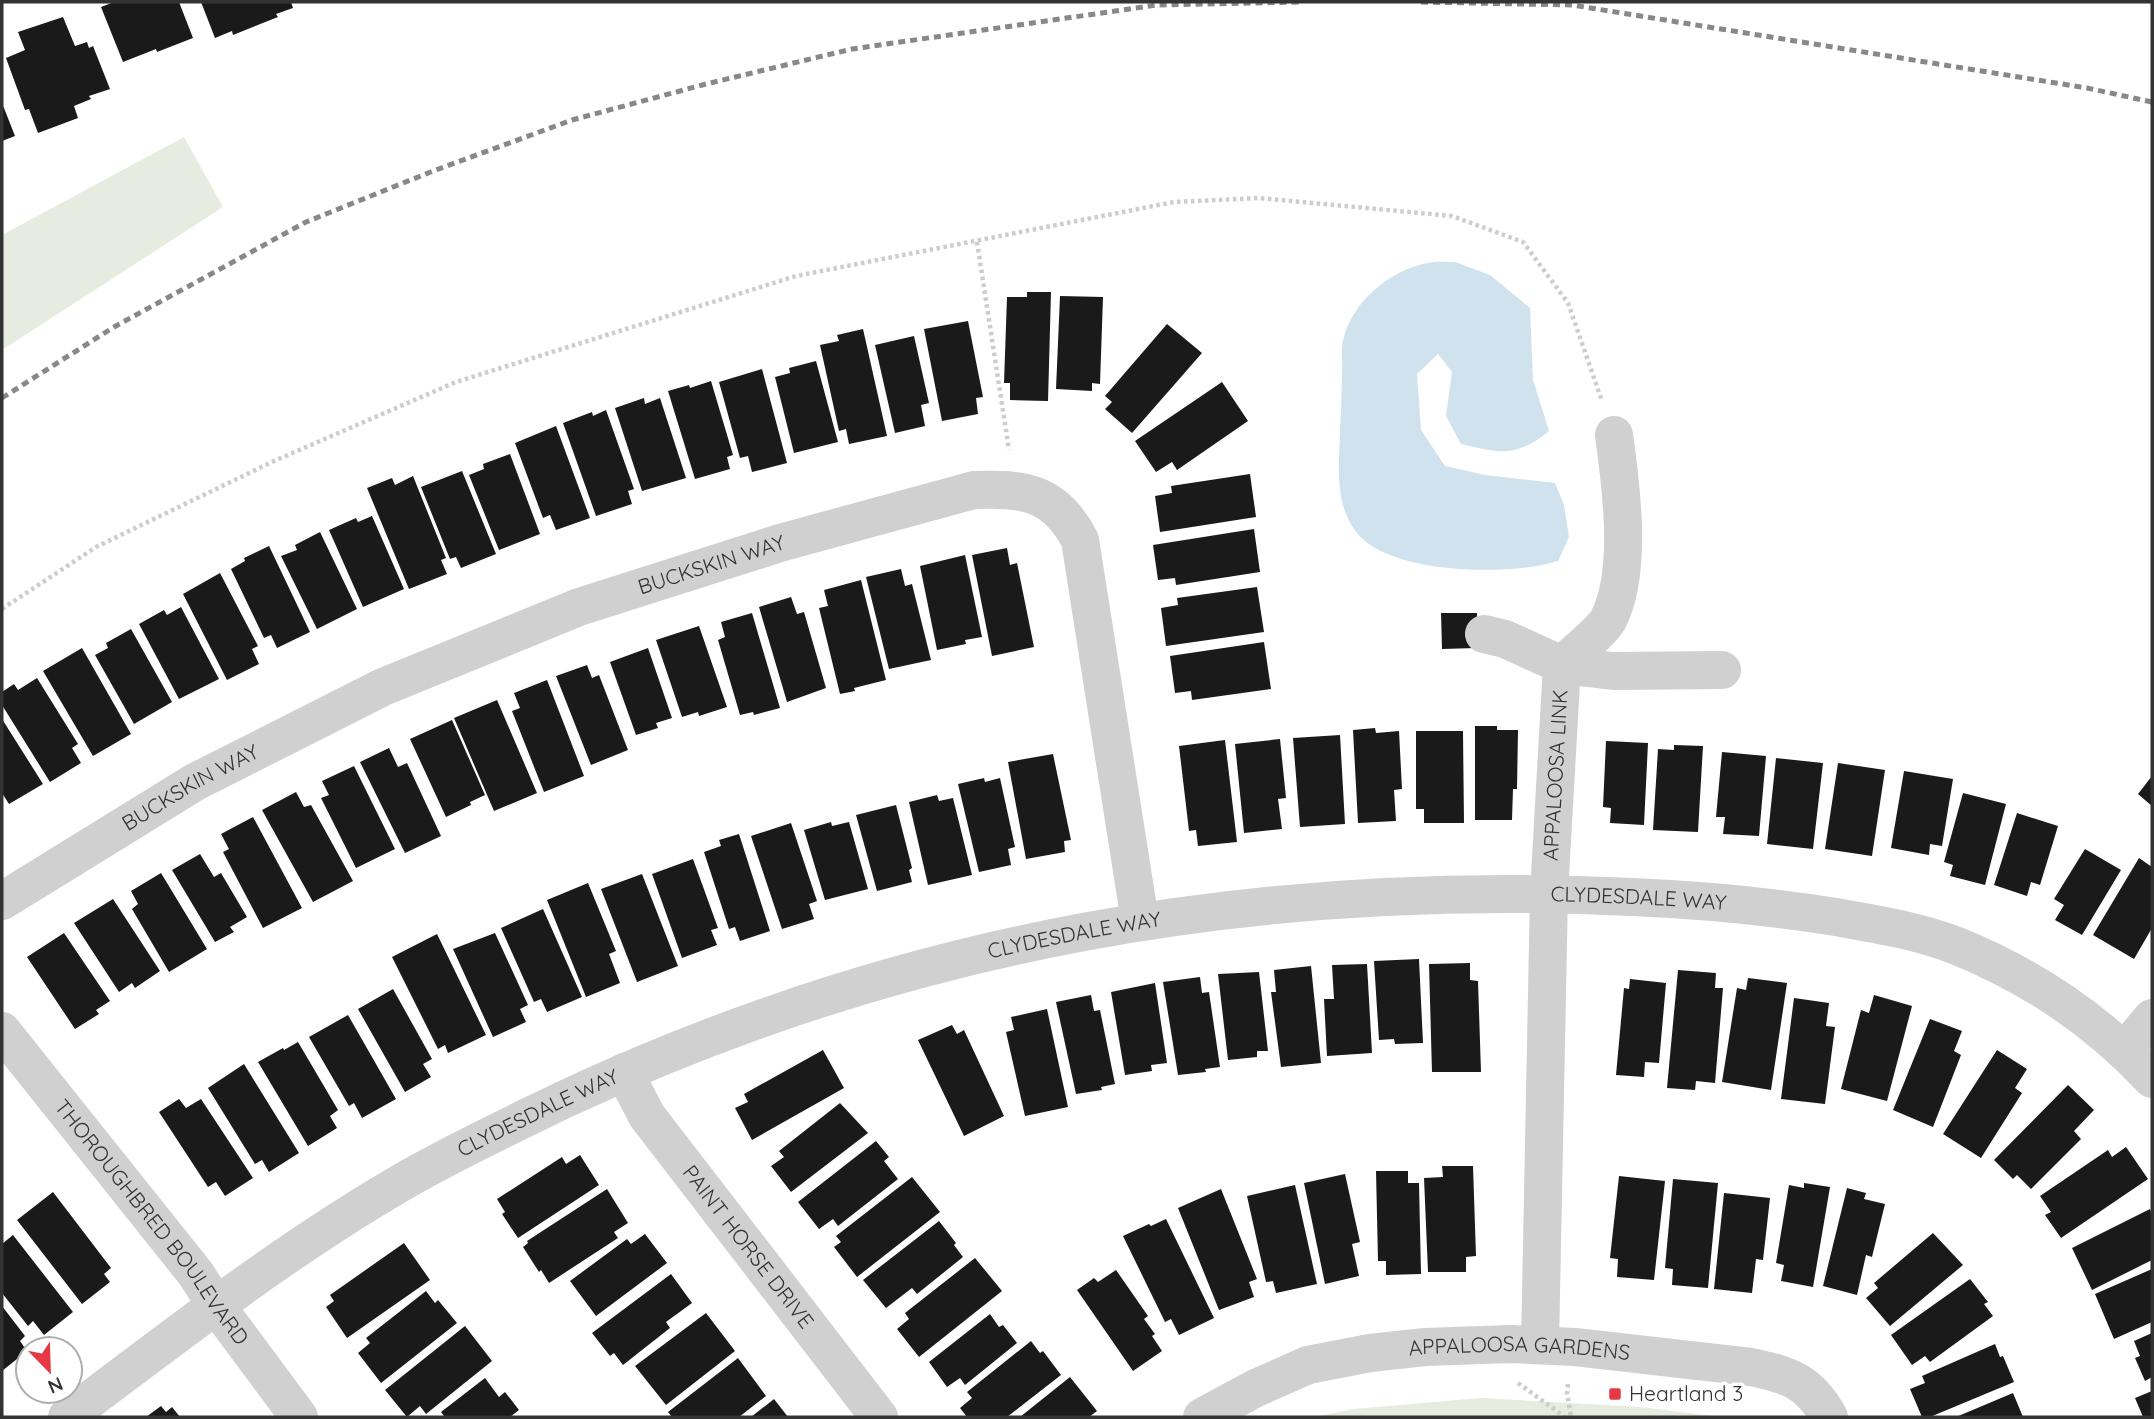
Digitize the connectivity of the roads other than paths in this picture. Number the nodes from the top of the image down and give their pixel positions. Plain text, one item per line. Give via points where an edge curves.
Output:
1 (1614, 435) road end
2 (1484, 634) dead end
3 (1562, 665) junction
4 (1722, 670) dead end
5 (1549, 892) junction
6 (2, 901) edge
7 (1140, 921) junction
8 (2152, 1018) edge
9 (2, 1031) edge
10 (2125, 1050) junction
11 (624, 1072) junction
12 (2152, 1079) edge
13 (215, 1304) junction
14 (1541, 1345) junction
15 (67, 1417) edge
16 (299, 1417) edge
17 (879, 1417) edge
18 (1202, 1417) edge
19 (1829, 1417) edge

1 - 3 street, APPALOOSA LINK via 1623,497 1621,578 1607,621
2 - 3 street
3 - 4 street via 1613,671
3 - 5 street, APPALOOSA LINK
5 - 7 street, CLYDESDALE WAY via 1333,899
5 - 10 street, CLYDESDALE WAY via 1709,900 1917,934 1953,944 2014,972 2064,1002
5 - 14 street, APPALOOSA LINK
6 - 7 street, BUCKSKIN WAY via 195,782 383,687 579,607 780,543 974,490 1007,489 1053,504 1070,520 1080,540
7 - 11 street, CLYDESDALE WAY via 888,976 763,1017
8 - 10 street
9 - 13 street, THOROUGHBRED BOULEVARD
10 - 12 street, CLYDESDALE WAY
11 - 13 street, CLYDESDALE WAY via 411,1177
11 - 17 street, PAINT HORSE DRIVE via 647,1116
13 - 15 street, CLYDESDALE WAY
13 - 16 street, THOROUGHBRED BOULEVARD
14 - 18 street, APPALOOSA GARDENS via 1425,1347 1308,1365
14 - 19 street, APPALOOSA GARDENS via 1775,1372 1807,1387

